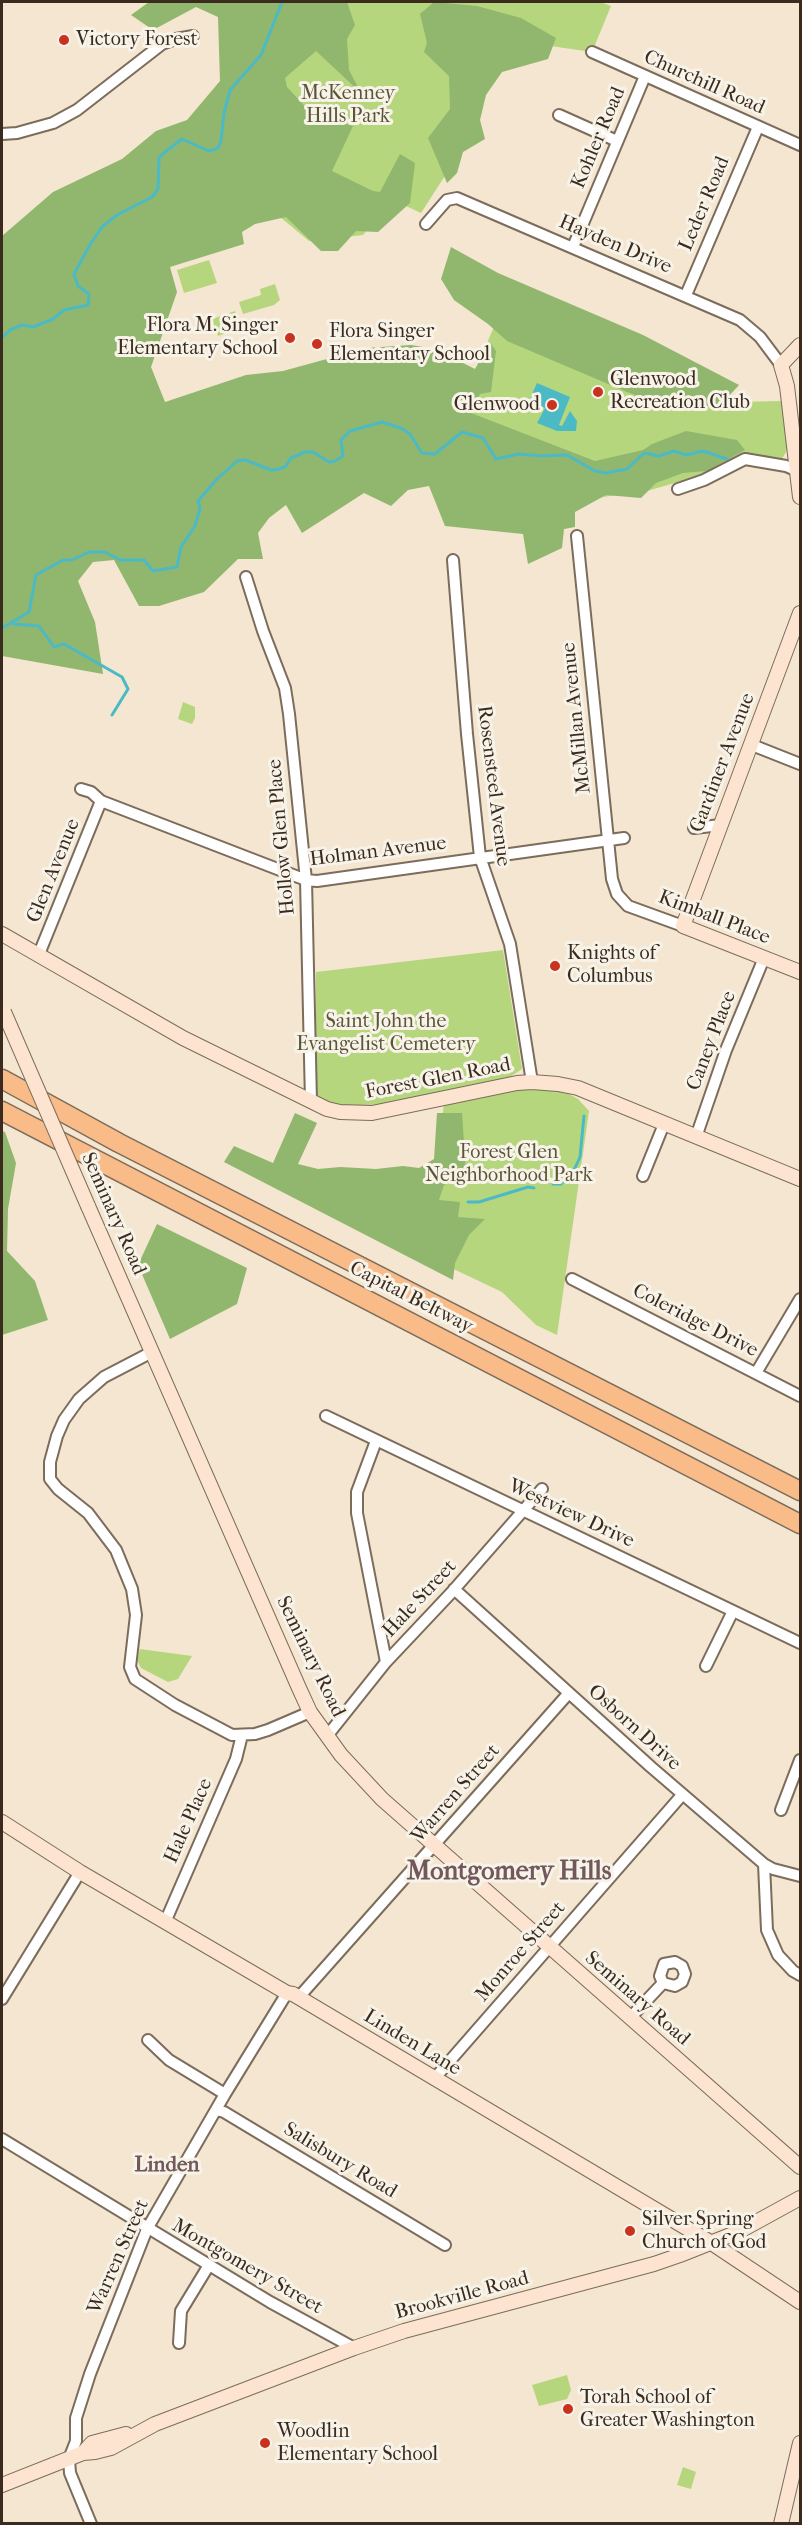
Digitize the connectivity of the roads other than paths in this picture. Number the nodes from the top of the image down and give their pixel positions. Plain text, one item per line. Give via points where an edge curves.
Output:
1 (193, 36) dead end
2 (592, 52) dead end
3 (645, 76) junction
4 (559, 115) dead end
5 (758, 127) junction
6 (2, 134) edge
7 (617, 141) junction
8 (801, 145) edge
9 (426, 225) dead end
10 (573, 247) junction
11 (686, 295) junction
12 (801, 345) edge
13 (781, 365) junction
14 (799, 472) edge
15 (678, 489) dead end
16 (801, 497) edge
17 (577, 536) dead end
18 (453, 560) dead end
19 (246, 577) dead end
20 (801, 613) edge
21 (752, 745) junction
22 (801, 764) edge
23 (81, 789) dead end
24 (101, 801) junction
25 (721, 825) junction
26 (694, 828) dead end
27 (624, 838) dead end
28 (607, 840) junction
29 (480, 857) junction
30 (306, 880) junction
31 (617, 894) joint
32 (683, 926) junction
33 (2, 934) edge
34 (22, 945) junction
35 (2, 950) edge
36 (39, 954) junction
37 (764, 958) junction
38 (801, 972) edge
39 (3, 1009) edge
40 (2, 1079) edge
41 (532, 1082) junction
42 (311, 1102) junction
43 (2, 1111) edge
44 (664, 1124) junction
45 (696, 1137) junction
46 (643, 1176) dead end
47 (801, 1179) edge
48 (572, 1279) dead end
49 (801, 1299) edge
50 (152, 1352) junction
51 (756, 1373) junction
52 (801, 1396) edge
53 (326, 1416) dead end
54 (376, 1441) junction
55 (542, 1489) dead end
56 (801, 1491) edge
57 (523, 1511) junction
58 (801, 1524) edge
59 (454, 1590) junction
60 (733, 1611) junction
61 (801, 1643) edge
62 (386, 1662) junction
63 (706, 1666) dead end
64 (568, 1694) junction
65 (310, 1712) junction
66 (242, 1735) junction
67 (327, 1736) junction
68 (800, 1763) edge
69 (682, 1795) junction
70 (781, 1810) dead end
71 (2, 1822) edge
72 (436, 1845) junction
73 (764, 1864) junction
74 (80, 1872) junction
75 (801, 1876) edge
76 (166, 1920) junction
77 (549, 1947) junction
78 (801, 1975) edge
79 (663, 1983) dead end
80 (293, 1995) junction
81 (2, 1999) edge
82 (630, 2018) junction
83 (148, 2040) dead end
84 (434, 2079) junction
85 (225, 2094) junction
86 (216, 2110) junction
87 (2, 2139) edge
88 (801, 2167) edge
89 (801, 2198) edge
90 (147, 2229) junction
91 (710, 2242) junction
92 (445, 2245) dead end
93 (208, 2265) junction
94 (801, 2302) edge
95 (178, 2343) dead end
96 (354, 2348) junction
97 (800, 2452) edge
98 (69, 2459) junction
99 (2, 2485) edge
100 (91, 2523) edge
101 (781, 2523) edge

1 - 6 street via 162,44 77,110 53,123
2 - 3 street, Churchill Road
3 - 5 street, Churchill Road
3 - 7 street, Kohler Road
4 - 7 street
5 - 8 street, Churchill Road
5 - 11 street, Leder Road
7 - 10 street, Kohler Road
9 - 10 street, Hayden Drive via 447,200 457,198
10 - 11 street, Hayden Drive
11 - 13 street, Hayden Drive via 740,320 760,337
12 - 13 street
13 - 14 street via 788,386
14 - 15 street via 745,459
14 - 16 street
17 - 28 street, McMillan Avenue
18 - 29 street, Rosensteel Avenue
19 - 30 street, Hollow Glen Place via 285,688
20 - 21 street, Gardiner Avenue
21 - 22 street
21 - 25 street, Gardiner Avenue
23 - 24 street, Holman Avenue via 92,792
24 - 30 street, Holman Avenue
24 - 36 street, Glen Avenue
25 - 26 street
25 - 32 street, Gardiner Avenue
27 - 28 street, Holman Avenue
28 - 29 street, Holman Avenue
28 - 31 street, McMillan Avenue
29 - 30 street, Holman Avenue
29 - 41 street, Rosensteel Avenue via 510,944
30 - 42 street, Hollow Glen Place
31 - 32 street, Kimball Place via 628,906
32 - 37 street, Kimball Place
33 - 34 street, Forest Glen Road
34 - 35 street
34 - 36 street, Forest Glen Road
36 - 42 street, Forest Glen Road via 183,1038
37 - 38 street, Kimball Place
37 - 45 street, Caney Place
39 - 50 street, Seminary Road, bridge
40 - 56 highway, Capital Beltway via 119,1143
41 - 42 street, Forest Glen Road via 372,1113 340,1112
41 - 44 street, Forest Glen Road via 578,1088
43 - 58 highway, Capital Beltway
44 - 45 street, Forest Glen Road
44 - 46 street
45 - 47 street, Forest Glen Road
48 - 51 street, Coleridge Drive
49 - 51 street
50 - 65 street, Seminary Road
50 - 66 street via 104,1377 79,1400 57,1436 50,1479 88,1513 116,1550 132,1589 136,1615 130,1668 134,1678 223,1732
51 - 52 street, Coleridge Drive
53 - 54 street, Westview Drive
54 - 57 street, Westview Drive
54 - 62 street via 357,1492 357,1513
55 - 57 street, Hale Street
57 - 59 street, Hale Street
57 - 60 street, Westview Drive
59 - 62 street, Hale Street
59 - 64 street, Osborn Drive
60 - 61 street, Westview Drive
60 - 63 street
62 - 67 street, Hale Street
64 - 69 street, Osborn Drive
64 - 72 street, Warren Street
65 - 66 street via 268,1730
65 - 67 street, Seminary Road
66 - 76 street, Hale Place via 236,1759
67 - 72 street, Seminary Road via 364,1782
68 - 70 street
69 - 73 street, Osborn Drive
69 - 77 street, Monroe Street
71 - 74 street, Linden Lane
72 - 77 street, Seminary Road
72 - 80 street, Warren Street
73 - 75 street, Osborn Drive
73 - 78 street via 767,1929 778,1954
74 - 76 street, Linden Lane
74 - 81 street
76 - 80 street, Linden Lane
77 - 82 street, Seminary Road
77 - 84 street, Monroe Street
79 - 82 street
80 - 84 street, Linden Lane
80 - 85 street, Warren Street
82 - 88 street, Seminary Road
83 - 85 street via 169,2060
84 - 91 street, Linden Lane
85 - 86 street, Warren Street
86 - 90 street, Warren Street
86 - 92 street, Salisbury Road
87 - 90 street, Montgomery Street
89 - 91 street, Brookville Road via 738,2232
90 - 93 street, Montgomery Street
90 - 98 street, Warren Street via 90,2374 76,2418 76,2441
91 - 94 street, Linden Lane
91 - 96 street, Brookville Road via 654,2264
93 - 95 street via 181,2311
93 - 96 street, Montgomery Street
96 - 98 street, Brookville Road via 134,2434 92,2443 83,2453
97 - 101 street
98 - 99 street, Brookville Road
98 - 100 street, Warren Street via 70,2473

